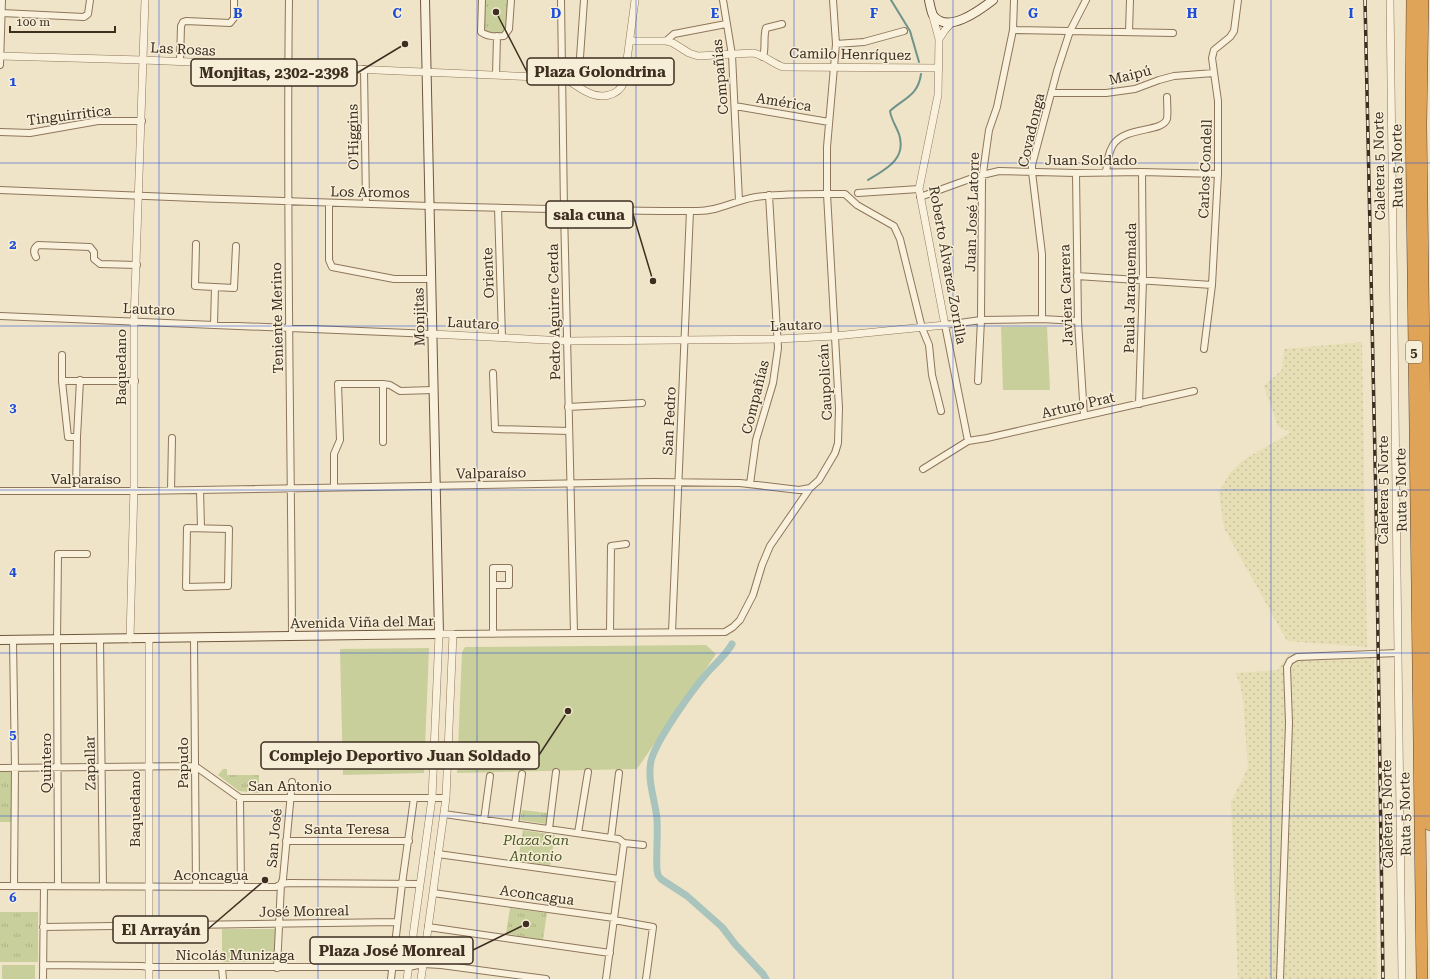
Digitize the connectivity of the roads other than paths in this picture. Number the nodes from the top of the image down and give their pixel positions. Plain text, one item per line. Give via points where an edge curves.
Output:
1 (2, 0) edge
2 (90, 0) edge
3 (145, 0) edge
4 (234, 0) edge
5 (289, 0) edge
6 (424, 0) edge
7 (482, 0) edge
8 (511, 0) edge
9 (562, 0) edge
10 (584, 0) edge
11 (635, 0) edge
12 (723, 0) edge
13 (833, 0) edge
14 (929, 0) edge
15 (993, 0) edge
16 (1014, 0) edge
17 (1086, 0) edge
18 (1130, 0) edge
19 (1238, 0) edge
20 (1390, 0) edge
21 (1412, 0) edge
22 (1422, 0) edge
23 (2, 13) junction
24 (932, 13) junction
25 (952, 22) junction
26 (726, 24) junction
27 (782, 24) dead end
28 (1013, 30) junction
29 (904, 31) dead end
30 (1070, 31) junction
31 (1129, 32) junction
32 (1173, 33) dead end
33 (497, 36) junction
34 (939, 39) junction
35 (630, 41) junction
36 (666, 41) junction
37 (836, 44) junction
38 (732, 55) junction
39 (0, 56) edge
40 (764, 57) junction
41 (143, 60) junction
42 (180, 62) junction
43 (0, 64) edge
44 (288, 66) junction
45 (834, 67) junction
46 (939, 68) junction
47 (364, 69) junction
48 (427, 73) junction
49 (1214, 73) junction
50 (496, 75) junction
51 (562, 78) junction
52 (578, 86) junction
53 (1052, 93) junction
54 (1167, 97) dead end
55 (735, 106) junction
56 (142, 121) junction
57 (829, 122) junction
58 (0, 132) edge
59 (1032, 172) junction
60 (1142, 172) junction
61 (1076, 173) junction
62 (1106, 173) junction
63 (983, 174) junction
64 (1218, 174) junction
65 (0, 190) edge
66 (919, 193) junction
67 (827, 194) junction
68 (858, 194) dead end
69 (138, 196) junction
70 (769, 196) junction
71 (739, 201) junction
72 (287, 202) junction
73 (328, 203) junction
74 (366, 204) junction
75 (430, 206) junction
76 (498, 208) junction
77 (564, 210) junction
78 (690, 211) junction
79 (196, 244) dead end
80 (236, 246) dead end
81 (36, 257) dead end
82 (137, 265) junction
83 (1077, 276) junction
84 (431, 279) junction
85 (1143, 280) junction
86 (1212, 284) junction
87 (215, 288) junction
88 (0, 316) edge
89 (1042, 319) junction
90 (981, 320) junction
91 (1078, 321) junction
92 (134, 322) junction
93 (214, 325) junction
94 (945, 325) junction
95 (289, 327) junction
96 (922, 328) junction
97 (432, 334) junction
98 (835, 336) junction
99 (502, 337) junction
100 (684, 339) junction
101 (778, 339) junction
102 (568, 341) junction
103 (1204, 349) dead end
104 (62, 355) dead end
105 (493, 373) dead end
106 (80, 380) junction
107 (62, 381) junction
108 (135, 381) junction
109 (978, 381) dead end
110 (383, 384) junction
111 (433, 390) junction
112 (1194, 391) dead end
113 (642, 403) dead end
114 (1139, 404) junction
115 (568, 407) junction
116 (941, 411) dead end
117 (1084, 416) junction
118 (568, 431) junction
119 (77, 438) junction
120 (172, 438) dead end
121 (968, 441) junction
122 (383, 442) dead end
123 (923, 469) dead end
124 (678, 483) junction
125 (569, 484) junction
126 (750, 484) junction
127 (434, 486) junction
128 (334, 487) junction
129 (292, 488) junction
130 (810, 488) junction
131 (171, 490) junction
132 (200, 490) junction
133 (0, 491) edge
134 (76, 491) junction
135 (134, 491) junction
136 (201, 528) junction
137 (626, 544) dead end
138 (87, 554) dead end
139 (493, 585) dead end
140 (672, 632) junction
141 (725, 632) joint
142 (574, 633) junction
143 (610, 633) junction
144 (439, 634) junction
145 (452, 634) junction
146 (493, 634) junction
147 (292, 636) junction
148 (194, 638) junction
149 (100, 639) junction
150 (130, 639) junction
151 (149, 639) junction
152 (0, 640) edge
153 (13, 640) junction
154 (57, 640) junction
155 (1398, 653) junction
156 (148, 766) junction
157 (195, 766) junction
158 (15, 767) junction
159 (58, 767) junction
160 (102, 767) junction
161 (0, 768) edge
162 (556, 772) dead end
163 (588, 772) dead end
164 (619, 772) dead end
165 (522, 774) dead end
166 (490, 776) dead end
167 (292, 782) dead end
168 (240, 798) junction
169 (290, 798) junction
170 (414, 798) junction
171 (432, 798) junction
172 (446, 798) junction
173 (444, 814) junction
174 (484, 820) junction
175 (515, 824) junction
176 (1430, 824) edge
177 (549, 829) junction
178 (578, 833) junction
179 (611, 838) junction
180 (286, 840) junction
181 (409, 841) junction
182 (624, 843) junction
183 (643, 845) dead end
184 (438, 854) junction
185 (619, 879) junction
186 (281, 884) junction
187 (402, 884) junction
188 (420, 884) junction
189 (0, 886) edge
190 (14, 886) junction
191 (44, 886) junction
192 (58, 886) junction
193 (103, 887) junction
194 (149, 887) junction
195 (196, 887) junction
196 (241, 887) junction
197 (433, 893) junction
198 (614, 919) junction
199 (397, 922) junction
200 (279, 923) junction
201 (148, 925) junction
202 (44, 927) junction
203 (428, 927) junction
204 (610, 953) junction
205 (423, 964) junction
206 (43, 965) junction
207 (409, 966) junction
208 (148, 967) junction
209 (392, 967) junction
210 (222, 968) junction
211 (276, 968) junction
212 (43, 979) edge
213 (149, 979) edge
214 (223, 979) edge
215 (391, 979) edge
216 (407, 979) edge
217 (421, 979) edge
218 (546, 979) edge
219 (606, 979) edge
220 (646, 979) edge
221 (1280, 979) edge
222 (1402, 979) edge
223 (1422, 979) edge

1 - 23 street
2 - 23 street via 88,14 84,17
3 - 41 street, Baquedano
4 - 42 street via 234,18 230,23 186,21 181,24
5 - 44 street, Teniente Merino
6 - 48 main road, Monjitas
7 - 33 street via 481,32
8 - 33 street via 509,29 504,36
9 - 51 street, Pedro Aguirre Cerda
10 - 52 street
11 - 35 street
12 - 26 street, Compañías
13 - 37 street, Caupolicán
14 - 24 main road, Roberto Álvarez Zorrilla
15 - 25 main road via 968,17
16 - 28 street, Juan José Latorre
17 - 30 street, Covadonga
18 - 31 street
19 - 49 street, Carlos Condell via 1234,31 1214,50
20 - 155 street, Caletera 5 Norte
21 - 223 highway, Ruta 5 Norte / 5 via 1411,114
22 - 176 highway, Ruta 5 Norte / 5 via 1421,132
23 - 39 street
24 - 25 main road via 940,21
24 - 34 street, Roberto Álvarez Zorrilla
25 - 34 street
26 - 36 street, Camilo Henríquez via 674,34
26 - 38 street, Compañías
27 - 40 street via 766,28
28 - 30 street
28 - 63 street, Juan José Latorre via 997,107 989,130
29 - 37 street via 864,42
30 - 31 street
30 - 53 street, Covadonga
31 - 32 street
33 - 50 street
34 - 46 street, Roberto Álvarez Zorrilla
35 - 36 street, Camilo Henríquez
35 - 52 street, Las Rosas via 622,89 610,95 595,96
36 - 38 street, Camilo Henríquez via 698,56
37 - 45 street, Caupolicán
38 - 40 street, Camilo Henríquez via 753,53
38 - 55 street, Compañías
39 - 41 street, Las Rosas
39 - 43 street
40 - 45 street, Camilo Henríquez via 783,66
41 - 42 street, Las Rosas
41 - 56 street, Baquedano
42 - 44 street, Las Rosas
44 - 47 street, Las Rosas
44 - 72 street, Teniente Merino
45 - 46 street, Camilo Henríquez
45 - 57 street, Caupolicán
46 - 66 street, Roberto Álvarez Zorrilla via 938,96
47 - 48 street, Las Rosas
47 - 74 street, O'Higgins
48 - 50 street, Las Rosas
48 - 75 main road, Monjitas
49 - 53 street, Maipú via 1174,76 1134,89 1106,93
49 - 64 street, Carlos Condell via 1218,101
50 - 51 street, Las Rosas
51 - 52 street, Las Rosas
51 - 77 street, Pedro Aguirre Cerda
53 - 59 street, Covadonga
54 - 62 street via 1167,119 1159,127 1129,133 1116,141 1110,152
55 - 57 street, América
55 - 71 street, Compañías
56 - 58 street, Tinguirritica via 98,121 30,133
56 - 69 street, Baquedano
57 - 67 street, Caupolicán
59 - 61 street, Juan Soldado
59 - 63 street, Juan Soldado
59 - 89 street, Covadonga via 1042,254
60 - 62 street, Juan Soldado
60 - 64 street, Juan Soldado
60 - 85 street, Paula Jaraquemada
61 - 62 street, Juan Soldado
61 - 83 street, Javiera Carrera
63 - 66 street, Juan Soldado
63 - 90 street, Juan José Latorre
64 - 86 street, Carlos Condell
65 - 69 street, Los Aromos
66 - 68 street, Juan Soldado
66 - 94 street, Roberto Álvarez Zorrilla
67 - 70 street
67 - 96 street via 845,194 857,205 894,226 900,239
67 - 98 street, Caupolicán
69 - 72 street, Los Aromos
69 - 82 street, Baquedano
70 - 71 street
70 - 101 street, Compañías
71 - 78 street, Los Aromos via 716,209
72 - 73 street, Los Aromos
72 - 95 street, Teniente Merino
73 - 74 street, Los Aromos
73 - 84 street via 329,262 332,266 394,280
74 - 75 street, Los Aromos
75 - 76 street, Los Aromos
75 - 84 main road, Monjitas
76 - 77 street, Los Aromos
76 - 99 street, Oriente
77 - 78 street, Los Aromos
77 - 102 street, Pedro Aguirre Cerda
78 - 100 street, San Pedro
79 - 87 street via 195,286
80 - 87 street via 234,288
81 - 82 street via 34,254 38,245 90,247 94,252 94,259 100,264
82 - 92 street, Baquedano
83 - 85 street
83 - 91 street, Javiera Carrera
84 - 97 main road, Monjitas
85 - 86 street
85 - 114 street, Paula Jaraquemada
86 - 103 street, Carlos Condell
87 - 93 street
88 - 92 street, Lautaro
89 - 90 street
89 - 91 street
90 - 94 street
90 - 109 street, Juan José Latorre
91 - 117 street, Javiera Carrera
92 - 93 street, Lautaro
92 - 108 street, Baquedano
93 - 95 street, Lautaro
94 - 96 street, Lautaro
94 - 121 street, Roberto Álvarez Zorrilla
95 - 97 street, Lautaro
95 - 129 street, Teniente Merino
96 - 98 street, Lautaro
96 - 116 street via 929,345 932,375
97 - 99 street, Lautaro
97 - 111 main road, Monjitas
98 - 101 street, Lautaro
98 - 130 street, Caupolicán via 840,427 838,443 831,461 819,480
99 - 102 street, Lautaro
100 - 101 street, Lautaro
100 - 102 street, Lautaro
100 - 124 street, San Pedro
101 - 126 street, Compañías via 774,378 756,440
102 - 115 street, Pedro Aguirre Cerda
104 - 107 street
105 - 118 street via 495,429
106 - 107 street
106 - 108 street
106 - 119 street
107 - 119 street via 68,437
108 - 135 street, Baquedano
110 - 111 street via 400,391
110 - 122 street
110 - 128 street via 338,384 340,440 334,454
111 - 127 main road, Monjitas
112 - 114 street, Arturo Prat
113 - 115 street
114 - 117 street, Arturo Prat
115 - 118 street, Pedro Aguirre Cerda
117 - 121 street, Arturo Prat
118 - 125 street, Pedro Aguirre Cerda
119 - 134 street
120 - 131 street
121 - 123 street
124 - 125 street, Valparaíso
124 - 126 street, Valparaíso
124 - 140 street, San Pedro
125 - 127 street, Valparaíso
125 - 142 street, Pedro Aguirre Cerda
126 - 130 street, Valparaíso via 799,490
127 - 128 street, Valparaíso
127 - 144 main road, Monjitas
128 - 129 street, Valparaíso
129 - 132 street, Valparaíso
129 - 147 street, Teniente Merino
130 - 141 street, Caupolicán via 770,546 753,595 740,620
131 - 132 street, Valparaíso
131 - 135 street, Valparaíso
132 - 136 street
133 - 134 street, Valparaíso
134 - 135 street, Valparaíso
135 - 150 street, Baquedano
136 - 136 street via 187,528 186,587 228,586 229,529
137 - 143 street via 611,546
138 - 154 street, Quintero via 58,554
139 - 146 street
140 - 141 street, Avenida Viña del Mar
140 - 143 street, Avenida Viña del Mar
142 - 143 street, Avenida Viña del Mar
142 - 146 street, Avenida Viña del Mar
144 - 145 street, Avenida Viña del Mar
144 - 147 main road, Avenida Viña del Mar
144 - 171 street
145 - 146 street, Avenida Viña del Mar
145 - 172 street
147 - 148 main road, Avenida Viña del Mar
148 - 151 main road, Avenida Viña del Mar
148 - 157 street, Papudo
149 - 150 main road, Avenida Viña del Mar
149 - 154 main road, Avenida Viña del Mar
149 - 160 street, Zapallar
150 - 151 main road, Avenida Viña del Mar
151 - 156 street, Baquedano
152 - 153 main road, Avenida Viña del Mar
153 - 154 main road, Avenida Viña del Mar
153 - 158 street
154 - 159 street, Quintero
155 - 221 street via 1297,657 1288,664 1289,724
155 - 222 street, Caletera 5 Norte
156 - 157 street
156 - 160 street
156 - 194 street, Baquedano
157 - 168 street, San Antonio
157 - 195 street, Papudo
158 - 159 street
158 - 161 street
158 - 190 street
159 - 160 street
159 - 192 street, Quintero
160 - 193 street, Zapallar
162 - 177 street
163 - 178 street
164 - 179 street
165 - 175 street
166 - 174 street
167 - 169 street, San José
168 - 169 street, San Antonio
168 - 196 street
169 - 170 street, San Antonio
169 - 180 street, San José
170 - 171 street, San Antonio
170 - 181 street
171 - 172 street, San Antonio
171 - 188 street
172 - 173 street
173 - 174 street
173 - 184 street
174 - 175 street
175 - 177 street
177 - 178 street
178 - 179 street
179 - 182 street
180 - 181 street, Santa Teresa
180 - 186 street, San José
181 - 187 street
182 - 183 street
182 - 185 street
184 - 185 street
184 - 197 street
185 - 198 street
186 - 187 street, Aconcagua
186 - 196 street, Aconcagua via 276,887
186 - 200 street, San José
187 - 188 street, Aconcagua
187 - 199 street
188 - 207 street
189 - 190 street, Aconcagua
190 - 191 street, Aconcagua
191 - 192 street, Aconcagua
191 - 202 street
192 - 193 street, Aconcagua
193 - 194 street, Aconcagua
194 - 195 street, Aconcagua
194 - 201 street, Baquedano
195 - 196 street, Aconcagua
197 - 198 street, Aconcagua
197 - 203 street
198 - 204 street
198 - 220 street, Aconcagua via 653,927
199 - 200 street, José Monreal
199 - 209 street
200 - 201 street, José Monreal
200 - 211 street, San José
201 - 202 street, José Monreal
201 - 208 street, Baquedano
202 - 206 street
203 - 204 street
203 - 205 street
204 - 219 street
205 - 207 street, Nicolás Munizaga
205 - 217 street
205 - 218 street, Nicolás Munizaga via 441,964
206 - 208 street, Nicolás Munizaga
206 - 212 street
207 - 209 street, Nicolás Munizaga
207 - 216 street
208 - 210 street, Nicolás Munizaga
208 - 213 street, Baquedano
209 - 211 street, Nicolás Munizaga
209 - 215 street
210 - 211 street, Nicolás Munizaga
210 - 214 street

